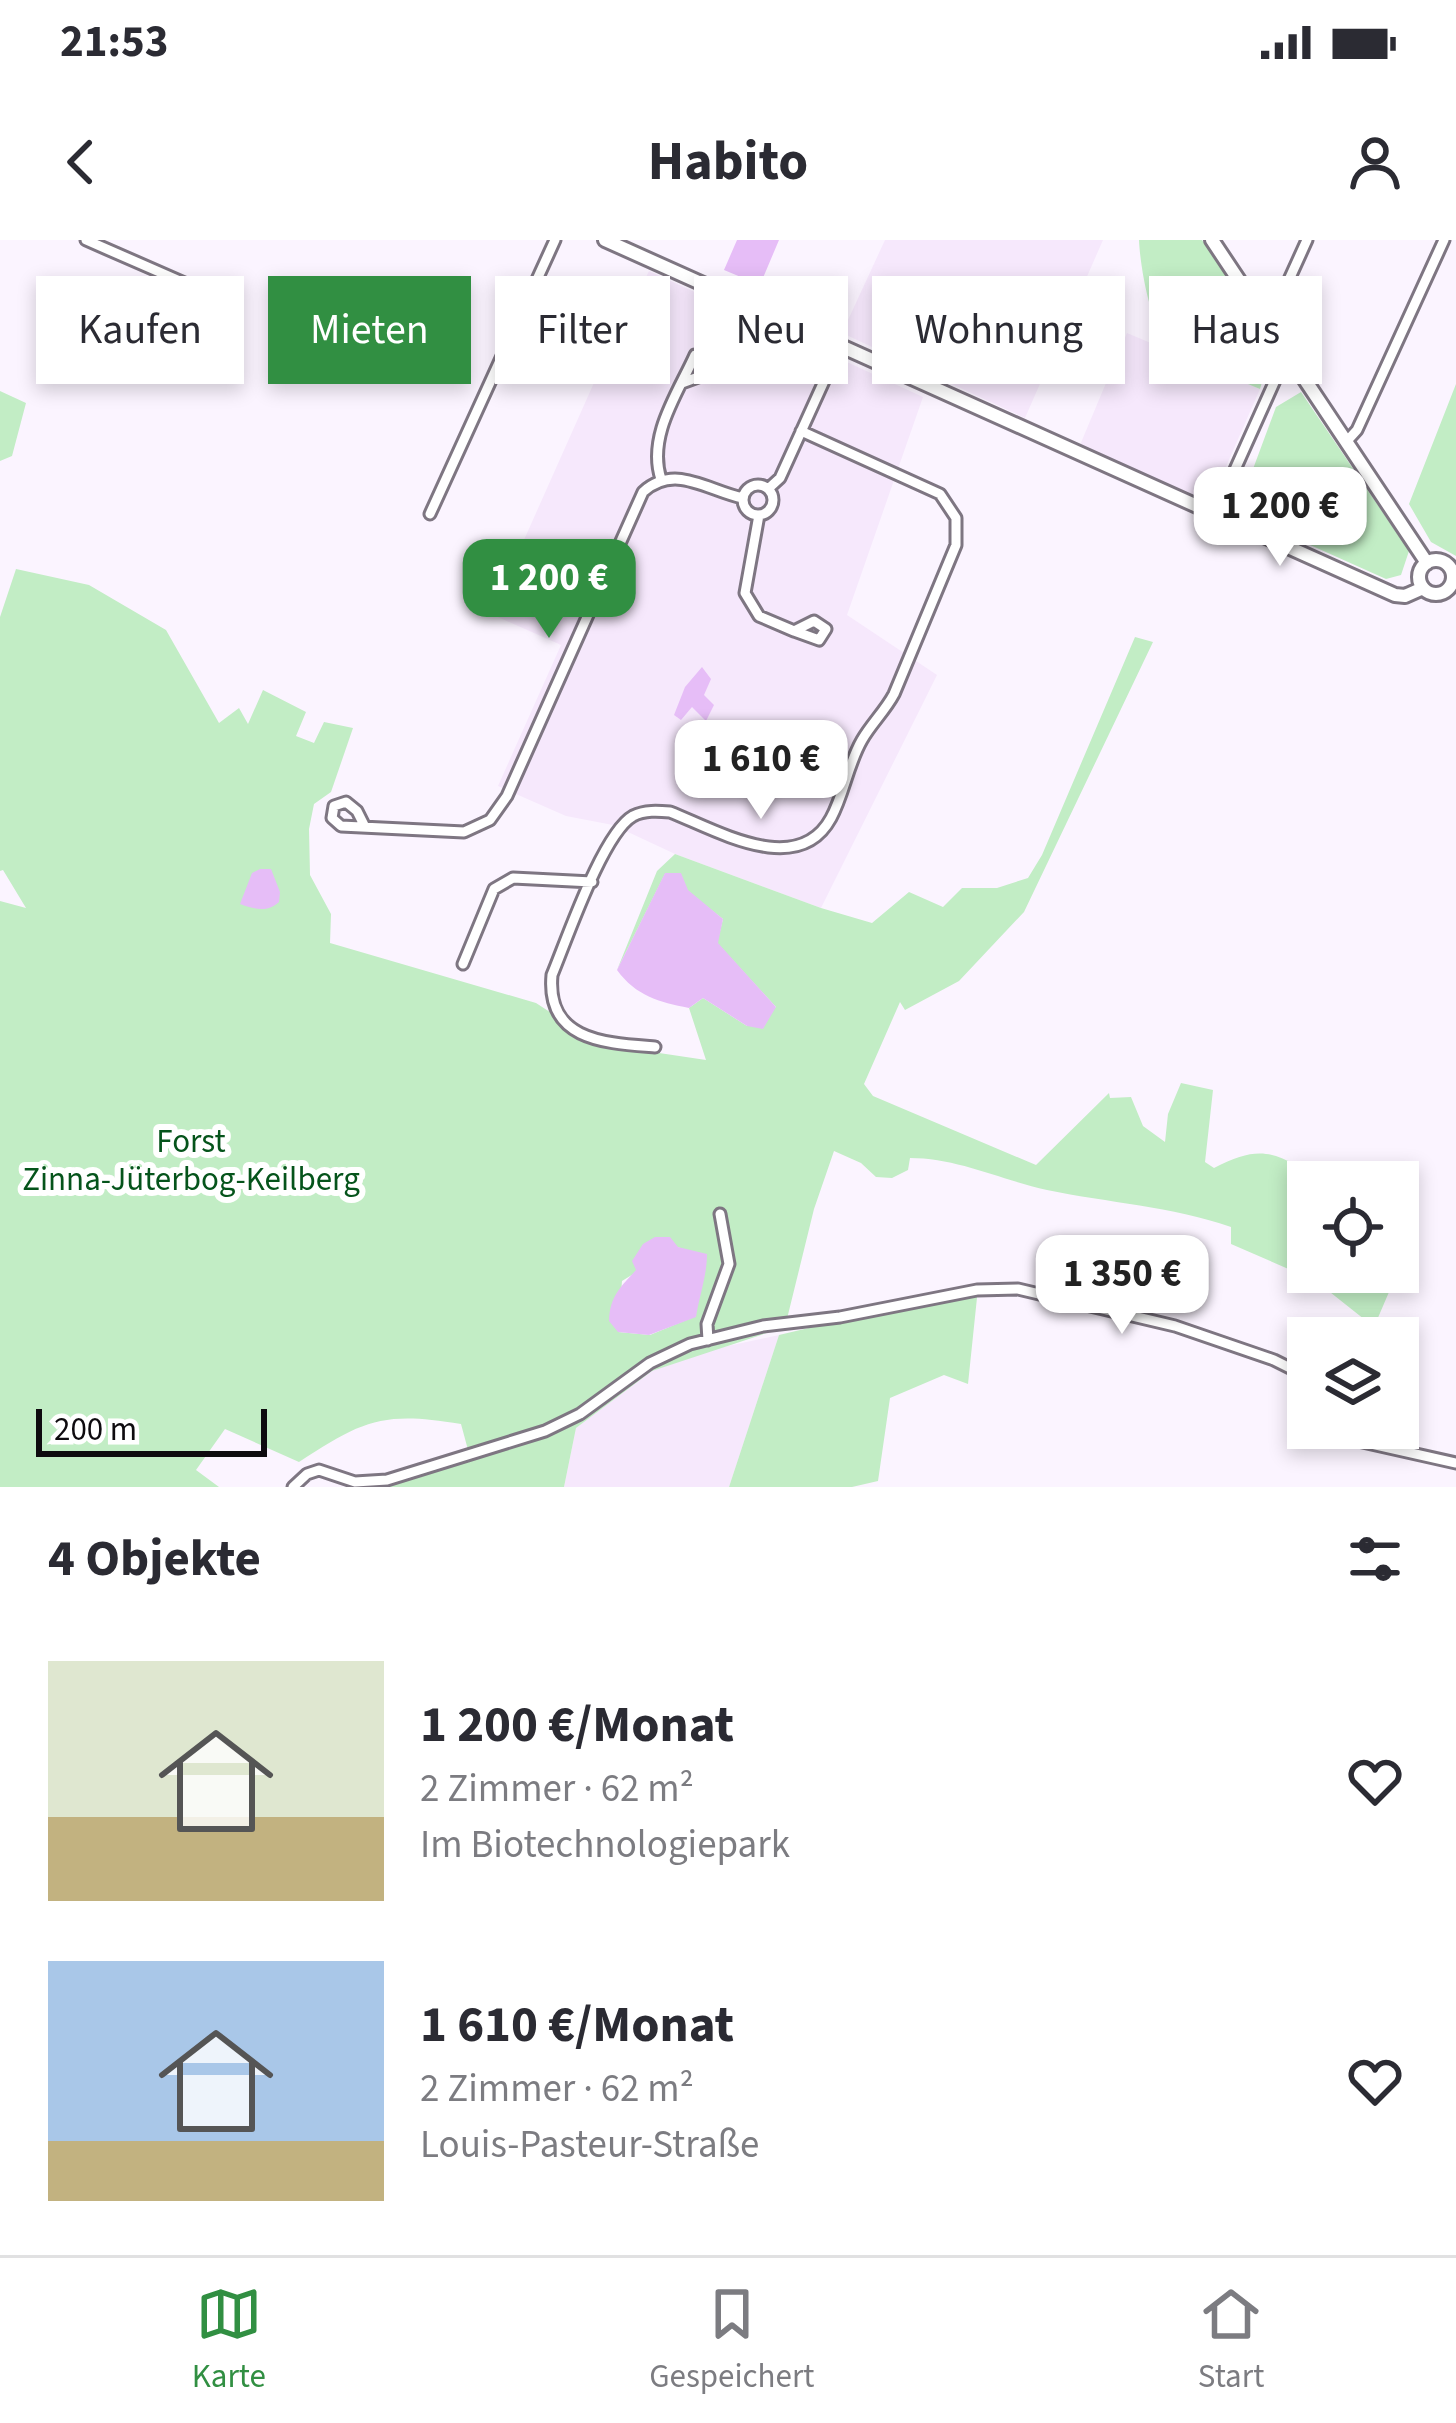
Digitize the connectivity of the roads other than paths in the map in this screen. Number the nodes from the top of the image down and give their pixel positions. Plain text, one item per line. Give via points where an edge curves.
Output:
1 (86, 240) edge
2 (555, 240) edge
3 (605, 240) edge
4 (1212, 240) edge
5 (1307, 240) edge
6 (1444, 240) edge
7 (168, 276) edge
8 (1238, 276) edge
9 (1289, 276) edge
10 (694, 280) edge
11 (848, 350) edge
12 (682, 383) junction
13 (823, 384) edge
14 (1273, 384) edge
15 (1311, 384) edge
16 (801, 431) junction
17 (1347, 440) junction
18 (661, 479) junction
19 (769, 489) junction
20 (743, 498) junction
21 (430, 514) dead end
22 (1215, 514) junction
23 (759, 515) junction
24 (1427, 563) junction
25 (1423, 588) junction
26 (1446, 591) junction
27 (1456, 604) edge
28 (794, 631) dead end
29 (364, 827) dead end
30 (592, 882) junction
31 (463, 964) dead end
32 (655, 1047) dead end
33 (720, 1214) dead end
34 (708, 1340) junction
35 (1287, 1366) edge
36 (1394, 1449) edge
37 (1456, 1463) edge
38 (293, 1487) edge

1 - 7 street
2 - 21 street
3 - 10 street
4 - 8 street
5 - 9 street
6 - 17 street
11 - 22 street
12 - 12 street via 695,355 706,356 709,373
12 - 18 street via 661,431
13 - 16 street
14 - 22 street
15 - 17 street
16 - 19 street
16 - 30 street via 934,490 956,518 956,545 894,694 862,738 815,839 773,850 653,811 613,834
17 - 24 street
18 - 20 street
18 - 29 street via 634,503 490,820 464,832
19 - 20 street via 755,485
19 - 23 street via 771,508
20 - 23 street
22 - 25 street via 1395,595
23 - 28 street via 745,593 759,616
24 - 25 street
24 - 26 street via 1452,570
25 - 26 street
26 - 27 street
30 - 31 street via 502,882
30 - 32 street via 552,975 558,1016 602,1043
33 - 34 street via 729,1264
34 - 35 street via 1018,1289 1175,1326
34 - 38 street via 650,1363 545,1431 387,1480 355,1482 319,1470
36 - 37 street

